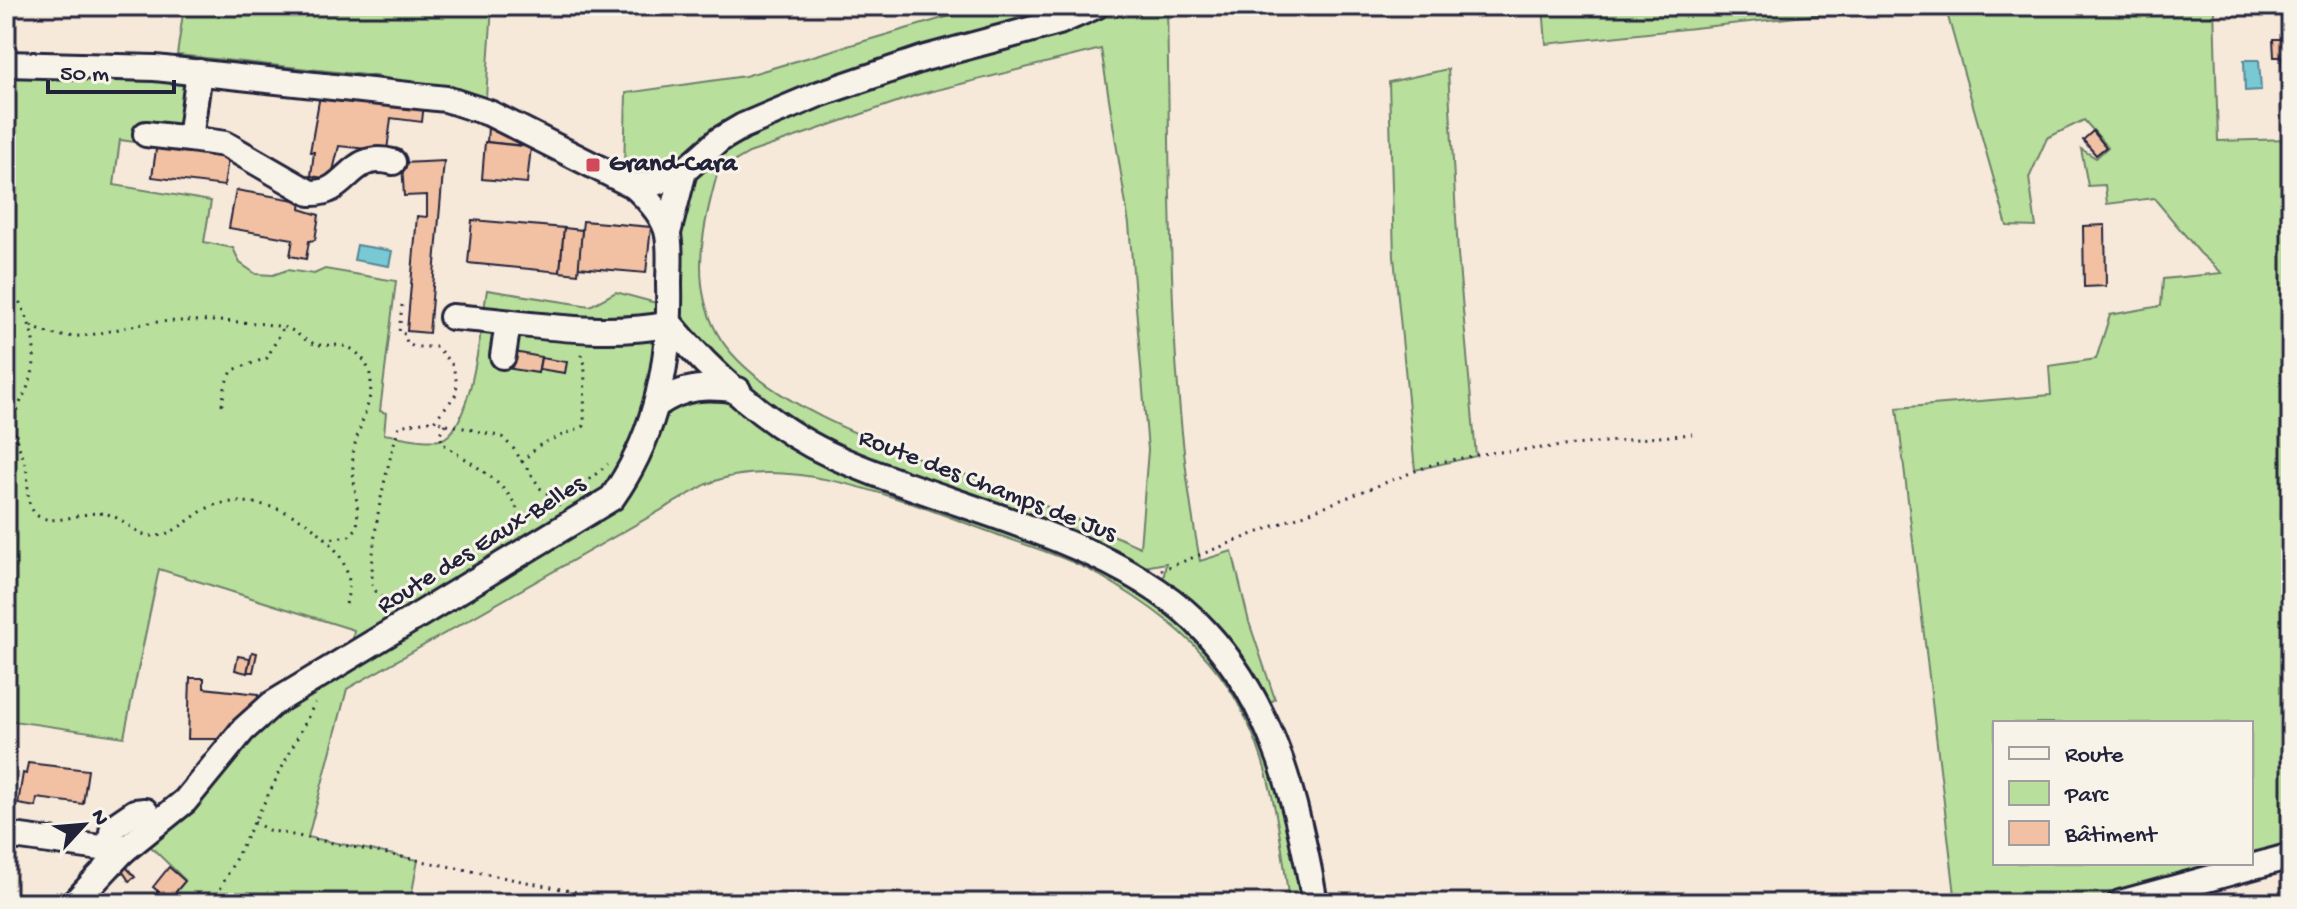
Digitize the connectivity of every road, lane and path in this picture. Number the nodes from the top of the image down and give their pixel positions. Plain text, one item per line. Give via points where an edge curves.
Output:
1 (1096, 6) edge
2 (6, 64) edge
3 (199, 72) junction
4 (146, 134) dead end
5 (190, 139) junction
6 (393, 162) dead end
7 (684, 171) junction
8 (634, 186) junction
9 (668, 233) junction
10 (6, 282) edge
11 (402, 305) dead end
12 (452, 317) dead end
13 (508, 323) junction
14 (670, 324) junction
15 (30, 325) junction
16 (576, 327) junction
17 (283, 328) junction
18 (503, 356) dead end
19 (738, 390) junction
20 (658, 404) junction
21 (222, 405) dead end
22 (434, 420) junction
23 (446, 424) junction
24 (1692, 434) dead end
25 (615, 456) dead end
26 (521, 462) junction
27 (561, 503) junction
28 (554, 508) dead end
29 (532, 523) dead end
30 (328, 539) junction
31 (1189, 560) dead end
32 (429, 584) dead end
33 (346, 606) dead end
34 (334, 669) junction
35 (254, 822) junction
36 (6, 835) edge
37 (116, 849) junction
38 (2291, 856) edge
39 (74, 903) edge
40 (213, 903) edge
41 (613, 903) edge
42 (1315, 903) edge
43 (2120, 903) edge

1 - 7 street via 1059,22 925,58 819,94 743,126
2 - 3 street
3 - 5 street
3 - 8 street via 446,99 489,113
4 - 5 street
5 - 6 street via 225,144 310,193 333,189 361,163
7 - 8 street
7 - 9 street, Route des Eaux-Belles
8 - 9 street
9 - 14 street, Route des Eaux-Belles
10 - 15 path
11 - 22 path via 399,333 405,334 407,343 437,347 456,372 455,396
12 - 13 street
13 - 16 street
13 - 18 street
14 - 16 street via 645,329
14 - 19 street, Route des Champs de Jus via 699,358
14 - 20 street, Route des Eaux-Belles
15 - 17 path via 68,338 169,321
15 - 30 path via 34,358 14,433 27,473 27,502 36,515 48,520 106,513 156,536 212,506 243,503 297,519
16 - 26 path via 585,364 584,426 541,444
17 - 21 path via 267,358 233,370
17 - 30 path via 316,345 345,345 361,358 368,376 370,402 353,453 357,528 349,536
19 - 20 street via 689,388
19 - 42 street, Route des Champs de Jus via 826,453 1095,557 1192,618 1230,661 1270,735 1298,812
20 - 34 street, Route des Eaux-Belles via 633,469 612,498
22 - 23 path
22 - 32 path via 399,426 380,501 372,580 374,592 389,601
23 - 26 path via 502,437
23 - 29 path via 440,433 442,443 514,502 521,530
24 - 31 path via 1488,453 1436,463
25 - 27 path
26 - 27 path via 541,489
27 - 28 path
30 - 33 path via 348,577
34 - 35 path
34 - 37 street, Route des Eaux-Belles via 258,715 185,801
35 - 40 path
35 - 41 path via 268,830
36 - 37 street
37 - 39 street, Route des Eaux-Belles
38 - 43 street

